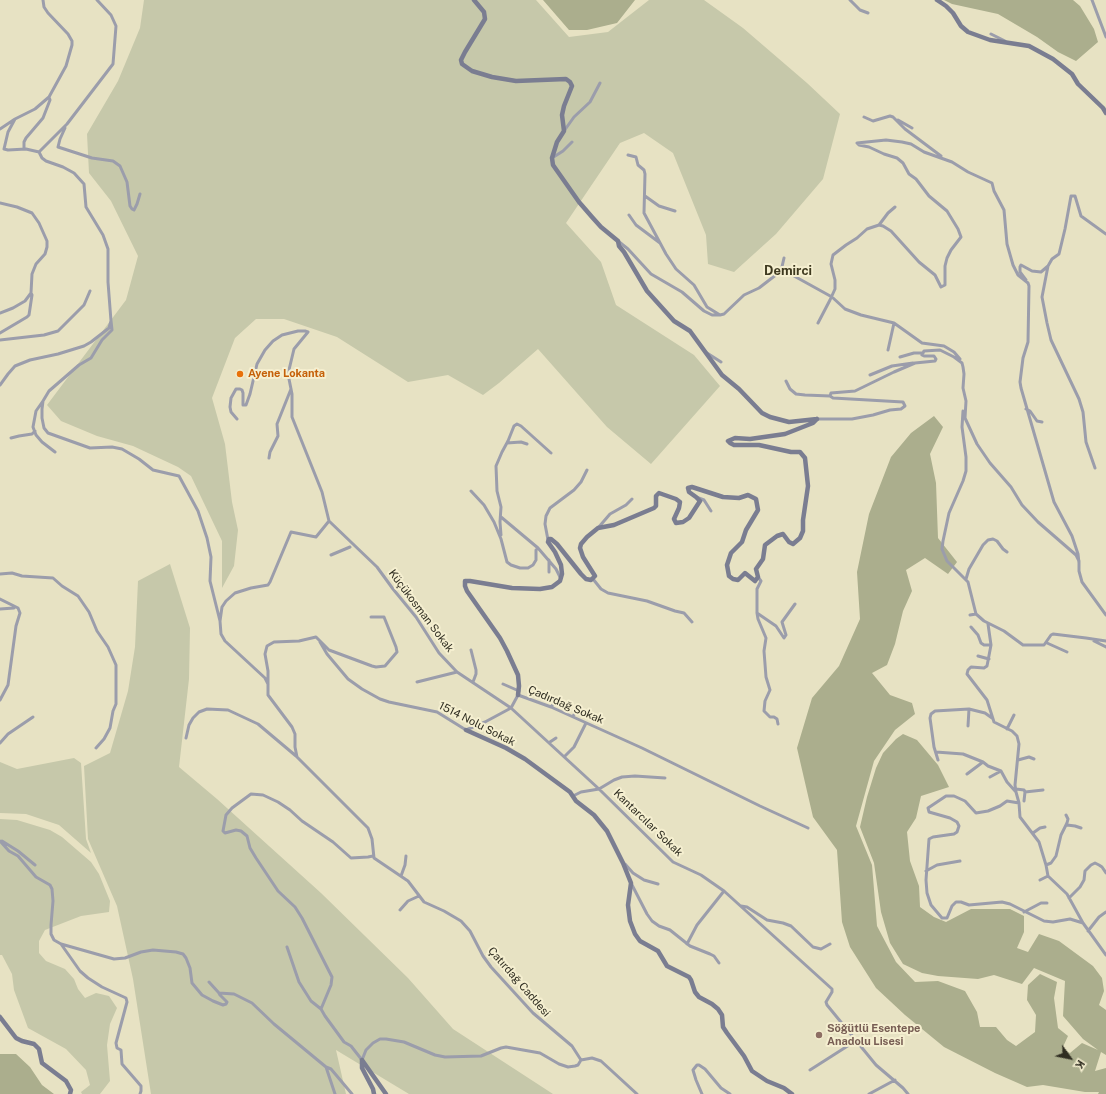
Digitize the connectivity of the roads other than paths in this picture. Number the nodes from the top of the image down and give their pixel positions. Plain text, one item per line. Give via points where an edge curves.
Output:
1 (43, 0) edge
2 (97, 0) edge
3 (474, 0) edge
4 (850, 0) edge
5 (937, 0) edge
6 (1092, 0) edge
7 (868, 13) dead end
8 (991, 34) dead end
9 (1106, 37) edge
10 (1008, 43) junction
11 (600, 83) dead end
12 (49, 97) junction
13 (1106, 113) edge
14 (864, 117) dead end
15 (15, 119) junction
16 (897, 119) junction
17 (66, 125) junction
18 (912, 128) dead end
19 (0, 129) edge
20 (564, 131) junction
21 (572, 142) dead end
22 (26, 149) junction
23 (39, 152) junction
24 (628, 155) dead end
25 (552, 158) junction
26 (944, 158) junction
27 (140, 194) dead end
28 (645, 196) junction
29 (0, 203) edge
30 (895, 207) dead end
31 (675, 211) dead end
32 (629, 215) dead end
33 (879, 226) junction
34 (1106, 234) edge
35 (618, 241) junction
36 (660, 243) junction
37 (784, 258) dead end
38 (1048, 266) junction
39 (781, 271) junction
40 (1028, 283) junction
41 (90, 291) dead end
42 (31, 293) junction
43 (832, 297) junction
44 (0, 313) edge
45 (720, 315) junction
46 (111, 321) junction
47 (818, 323) dead end
48 (894, 323) junction
49 (0, 333) edge
50 (0, 340) edge
51 (704, 350) junction
52 (888, 350) dead end
53 (923, 353) junction
54 (900, 357) dead end
55 (722, 362) dead end
56 (915, 363) junction
57 (962, 363) junction
58 (870, 375) dead end
59 (786, 382) dead end
60 (0, 385) edge
61 (291, 389) junction
62 (830, 396) junction
63 (44, 401) junction
64 (966, 406) junction
65 (1026, 409) junction
66 (237, 419) dead end
67 (817, 419) junction
68 (1042, 422) dead end
69 (35, 431) junction
70 (11, 438) dead end
71 (507, 443) junction
72 (527, 444) dead end
73 (55, 452) dead end
74 (551, 454) dead end
75 (269, 458) dead end
76 (1095, 468) dead end
77 (587, 470) dead end
78 (471, 491) dead end
79 (696, 497) junction
80 (632, 499) dead end
81 (711, 511) dead end
82 (501, 517) junction
83 (329, 521) junction
84 (598, 528) junction
85 (501, 538) junction
86 (548, 540) junction
87 (350, 547) dead end
88 (538, 548) junction
89 (1007, 552) dead end
90 (331, 555) dead end
91 (549, 560) junction
92 (1079, 563) junction
93 (549, 572) dead end
94 (0, 574) edge
95 (758, 577) junction
96 (593, 579) junction
97 (966, 579) junction
98 (560, 581) junction
99 (0, 599) edge
100 (795, 604) dead end
101 (17, 607) junction
102 (0, 609) edge
103 (757, 614) junction
104 (976, 614) junction
105 (970, 615) dead end
106 (1106, 615) edge
107 (372, 617) dead end
108 (220, 621) junction
109 (692, 622) dead end
110 (988, 624) junction
111 (970, 627) dead end
112 (1088, 638) junction
113 (320, 642) junction
114 (1047, 642) junction
115 (1106, 642) edge
116 (991, 645) junction
117 (1106, 647) edge
118 (471, 650) dead end
119 (1067, 652) dead end
120 (978, 656) dead end
121 (988, 659) junction
122 (457, 672) junction
123 (417, 682) dead end
124 (473, 682) junction
125 (268, 684) junction
126 (503, 684) dead end
127 (519, 693) junction
128 (0, 700) edge
129 (557, 700) dead end
130 (551, 707) junction
131 (511, 708) junction
132 (578, 709) dead end
133 (969, 709) junction
134 (1014, 715) dead end
135 (572, 716) junction
136 (33, 717) dead end
137 (992, 718) junction
138 (586, 723) junction
139 (778, 724) dead end
140 (968, 726) dead end
141 (1007, 729) junction
142 (466, 730) junction
143 (186, 738) dead end
144 (556, 738) dead end
145 (550, 742) junction
146 (0, 743) edge
147 (96, 748) dead end
148 (936, 752) junction
149 (564, 756) junction
150 (298, 757) junction
151 (1034, 759) dead end
152 (938, 760) dead end
153 (1018, 760) junction
154 (983, 762) junction
155 (1001, 771) junction
156 (968, 774) dead end
157 (990, 777) dead end
158 (665, 778) dead end
159 (599, 789) junction
160 (1043, 790) dead end
161 (1016, 791) junction
162 (1025, 792) junction
163 (573, 796) junction
164 (1024, 801) dead end
165 (1019, 803) junction
166 (1066, 815) dead end
167 (1067, 825) junction
168 (1045, 827) dead end
169 (808, 828) dead end
170 (1081, 828) dead end
171 (1033, 833) junction
172 (0, 840) edge
173 (373, 856) junction
174 (406, 856) dead end
175 (960, 861) dead end
176 (623, 863) junction
177 (35, 865) dead end
178 (1046, 865) junction
179 (926, 871) junction
180 (1106, 873) edge
181 (401, 876) junction
182 (1048, 876) junction
183 (1040, 880) dead end
184 (631, 884) junction
185 (658, 884) dead end
186 (724, 891) junction
187 (419, 896) junction
188 (1069, 898) junction
189 (1047, 903) dead end
190 (741, 906) junction
191 (400, 910) dead end
192 (1024, 912) junction
193 (1106, 912) edge
194 (1083, 923) junction
195 (1088, 931) junction
196 (61, 944) junction
197 (686, 944) junction
198 (830, 944) dead end
199 (287, 947) dead end
200 (1106, 955) edge
201 (719, 963) dead end
202 (209, 982) dead end
203 (220, 993) junction
204 (321, 1009) junction
205 (0, 1017) edge
206 (857, 1040) junction
207 (362, 1060) junction
208 (581, 1060) junction
209 (326, 1067) junction
210 (810, 1070) dead end
211 (894, 1080) junction
212 (70, 1094) edge
213 (140, 1094) edge
214 (335, 1094) edge
215 (352, 1094) edge
216 (374, 1094) edge
217 (386, 1094) edge
218 (637, 1094) edge
219 (702, 1094) edge
220 (730, 1094) edge
221 (792, 1094) edge
222 (869, 1094) edge
223 (908, 1094) edge

1 - 12 street via 44,8 68,34 72,45 66,66
2 - 17 street via 111,15 116,26 114,61
3 - 20 street via 484,12 485,18 461,60 462,64 472,71 516,81 566,79 572,86 562,115
4 - 7 street via 860,10
5 - 10 street via 949,9 968,32
6 - 9 street
8 - 10 street
10 - 13 street via 1029,46 1053,59 1072,74 1078,84
11 - 20 street via 590,102
12 - 15 street via 35,109
12 - 22 street via 43,118 24,142
14 - 16 street via 873,121 890,116
15 - 19 street
15 - 22 street via 4,148
16 - 18 street
16 - 26 street via 905,129
17 - 23 street
17 - 27 street via 58,146 92,158 113,161 120,166 127,182 132,210
20 - 25 street
21 - 25 street
22 - 23 street
23 - 46 street via 46,161 63,166 84,184 86,207 103,235 108,249
24 - 28 street via 636,157 638,165 644,170
25 - 35 street via 552,165 579,202 601,227
26 - 33 street via 902,142 886,140 857,144 897,158 929,196 947,211 961,237 947,258 945,285 941,287 935,275 919,262 891,231
26 - 40 street via 992,183 1004,210 1007,244 1013,265 1018,275
28 - 31 street via 655,204
28 - 36 street via 644,213
29 - 42 street via 32,213 45,235 47,247 32,274
30 - 33 street
32 - 36 street via 636,225
33 - 43 street via 863,232 833,255 831,264 835,289
34 - 38 street via 1082,216 1075,196 1071,196 1061,250
35 - 45 street via 658,279 685,294 708,314
35 - 51 street via 647,291 674,321 690,331
36 - 45 street via 676,269 694,286 707,307
37 - 39 street
38 - 40 street via 1041,272 1036,272 1021,265 1020,272
38 - 76 street via 1042,297 1047,323 1051,340 1080,398 1086,442
39 - 43 street via 786,271
39 - 45 street via 759,288 744,295 728,311
40 - 65 street via 1028,342 1020,382
41 - 50 street via 84,305 58,331
42 - 44 street via 25,301
42 - 49 street via 28,318
43 - 47 street
43 - 48 street via 849,311
46 - 60 street via 109,328 84,346 15,366
46 - 63 street via 112,330 91,358 52,388
48 - 52 street
48 - 57 street via 922,343 944,346 954,352
51 - 55 street
51 - 67 street via 726,379 770,417 789,422
53 - 54 street
53 - 56 street via 924,356 936,357 935,361
53 - 57 street via 926,350 940,350
56 - 58 street via 894,366
56 - 62 street via 855,391 831,393
57 - 64 street
59 - 62 street via 796,394
61 - 66 street via 288,374 293,352 308,333 305,331 282,335 264,350 257,364 246,405 243,405 243,393 240,388 236,389 231,398 231,412
61 - 75 street
61 - 83 street via 293,418 322,492
62 - 67 street via 903,402 905,406 860,418
63 - 69 street via 35,415
63 - 108 street via 42,423 48,433 90,448 122,449 153,470 179,476 198,511 207,538 211,556 210,581
64 - 92 street via 965,421 987,459 1022,505 1076,555
64 - 97 street via 962,423 966,471 949,513 942,545 946,560
65 - 68 street
65 - 92 street via 1054,502 1072,536
67 - 95 street via 785,434 728,441 734,445 759,445 800,452 805,458 808,486 804,531 793,544 783,534 765,545 763,559 756,570
69 - 70 street via 32,434
69 - 73 street via 45,445
71 - 72 street
71 - 74 street via 517,424
71 - 82 street via 496,466
77 - 86 street via 574,490 550,508 545,524
78 - 85 street via 484,505
79 - 81 street via 704,500
79 - 84 street via 700,501 699,505 684,522 676,523 674,519 679,500 659,493 654,508 614,525
79 - 95 street via 689,492 690,487 723,497 738,498 748,495 756,499 758,510 742,542 731,553 727,565 729,576 736,580 745,573 753,580 757,580
80 - 84 street via 610,514
82 - 85 street
82 - 88 street
83 - 108 street via 316,537 292,532 268,585 235,593 222,607
83 - 122 street, Küçükosman Sokak via 377,567 416,617 439,653
84 - 96 street via 580,548 595,576
85 - 88 street via 507,562 520,568 533,565
86 - 96 street via 553,540 586,579
86 - 98 street via 561,565
87 - 90 street
88 - 91 street
89 - 97 street via 997,541 988,540 983,544
91 - 93 street
91 - 98 street via 560,575
92 - 106 street via 1081,579
94 - 147 street via 53,578 78,596 89,612 116,665 116,704 110,728
95 - 103 street via 761,582 758,589
96 - 109 street via 608,593 647,601 684,613
97 - 104 street
98 - 127 street, Çadırdağ Sokak via 552,587 540,589 465,581 467,591 507,651 518,675
99 - 101 street
100 - 103 street via 782,622 786,635 784,638 776,626
101 - 102 street
101 - 128 street via 20,613 8,685
103 - 139 street via 766,638 764,651 770,690 764,711 770,717 774,717
104 - 105 street
104 - 110 street
107 - 113 street via 384,617 396,647 397,652 385,666 372,666 333,652
108 - 125 street via 221,634 225,641 265,678
110 - 114 street via 1004,631 1024,645 1042,646
110 - 116 street
111 - 116 street via 978,635 981,643
112 - 114 street via 1052,634
112 - 115 street
112 - 117 street
113 - 125 street via 316,637 267,646 265,654
113 - 142 street, 1514 Nolu Sokak via 348,679 362,689 389,702 437,712
114 - 119 street
116 - 121 street
118 - 124 street via 476,670
120 - 121 street
121 - 137 street via 987,666 971,667 967,674 987,700
122 - 123 street
122 - 124 street, Küçükosman Sokak
124 - 131 street, Küçükosman Sokak
125 - 150 street via 268,695 295,734
126 - 127 street
127 - 130 street, Çadırdağ Sokak
127 - 131 street
129 - 130 street
130 - 135 street, Çadırdağ Sokak
131 - 142 street
131 - 145 street, Kantarcılar Sokak
132 - 135 street
133 - 137 street via 981,711
133 - 140 street
133 - 148 street via 935,711 931,714
134 - 141 street
135 - 138 street, Çadırdağ Sokak
136 - 146 street via 11,731
137 - 141 street via 994,722
138 - 149 street via 574,747
138 - 169 street, Çadırdağ Sokak
141 - 153 street via 1017,736
142 - 163 street, 1514 Nolu Sokak via 506,748 552,778
143 - 150 street via 191,721 199,712 207,709 228,710 258,724
144 - 145 street
145 - 149 street, Kantarcılar Sokak
148 - 152 street
148 - 154 street via 963,754
149 - 159 street, Kantarcılar Sokak
150 - 173 street via 368,828 372,839
151 - 153 street via 1030,757
153 - 161 street
154 - 155 street
154 - 156 street
155 - 157 street
155 - 161 street
158 - 159 street via 626,777 614,780
159 - 163 street
159 - 186 street, Kantarcılar Sokak via 673,862 701,875
160 - 162 street
161 - 162 street
161 - 165 street
162 - 164 street
163 - 176 street, 1514 Nolu Sokak via 607,831
165 - 171 street via 1020,817
165 - 179 street via 1007,801 988,811 976,813 962,799 946,796 928,808 929,812 957,822 958,832 930,839
166 - 167 street
167 - 170 street
167 - 178 street via 1061,835 1055,858
168 - 171 street
171 - 178 street via 1039,842
172 - 177 street
172 - 196 street via 36,877 52,888 51,934 54,940
173 - 181 street, Çatırdağ Caddesi
173 - 204 street via 351,858 290,810 263,795 251,794 226,815 223,831 241,831 247,836 250,848 278,891 295,907 302,918 332,977
174 - 181 street
175 - 179 street via 937,865
176 - 184 street, 1514 Nolu Sokak
176 - 185 street via 644,880
178 - 182 street
179 - 192 street via 928,897 942,918 946,918 956,902 969,905 1002,902
180 - 188 street via 1099,864 1090,865 1085,871 1084,880
181 - 187 street, Çatırdağ Caddesi
182 - 183 street
182 - 188 street
184 - 197 street via 649,918 670,930
184 - 221 street via 628,905 630,921 640,941 658,951 667,966 689,976 700,998 718,1009 723,1027 752,1070
186 - 190 street, Kantarcılar Sokak
186 - 197 street via 697,925
187 - 191 street via 408,901
187 - 208 street, Çatırdağ Caddesi via 424,902 462,921 491,967 533,1014 567,1042
188 - 194 street
189 - 192 street via 1041,903
190 - 198 street via 767,920 791,926 813,947 821,949
190 - 206 street, Kantarcılar Sokak via 832,989 827,1005
192 - 194 street via 1048,922 1070,919
193 - 195 street
194 - 195 street
195 - 200 street
196 - 203 street via 114,959 153,950 183,954 190,968 192,983 202,995 226,1004
196 - 213 street via 88,978 126,998 116,1043 117,1048 121,1050 122,1064 141,1086
197 - 201 street via 714,956
199 - 204 street via 299,982 311,1001
202 - 203 street
203 - 209 street via 234,994 252,1003
204 - 207 street via 344,1042 351,1046
205 - 212 street via 16,1038 34,1044 39,1049 42,1063 66,1081
206 - 210 street
206 - 211 street via 880,1069
207 - 208 street via 366,1050 373,1043 386,1039 404,1042 445,1057 481,1056 506,1047 540,1053 568,1067 578,1065
207 - 216 street via 362,1068
207 - 217 street
208 - 218 street via 592,1058 600,1062
209 - 214 street
209 - 215 street
211 - 222 street
211 - 223 street
219 - 220 street via 693,1070 697,1065 705,1069 721,1088

